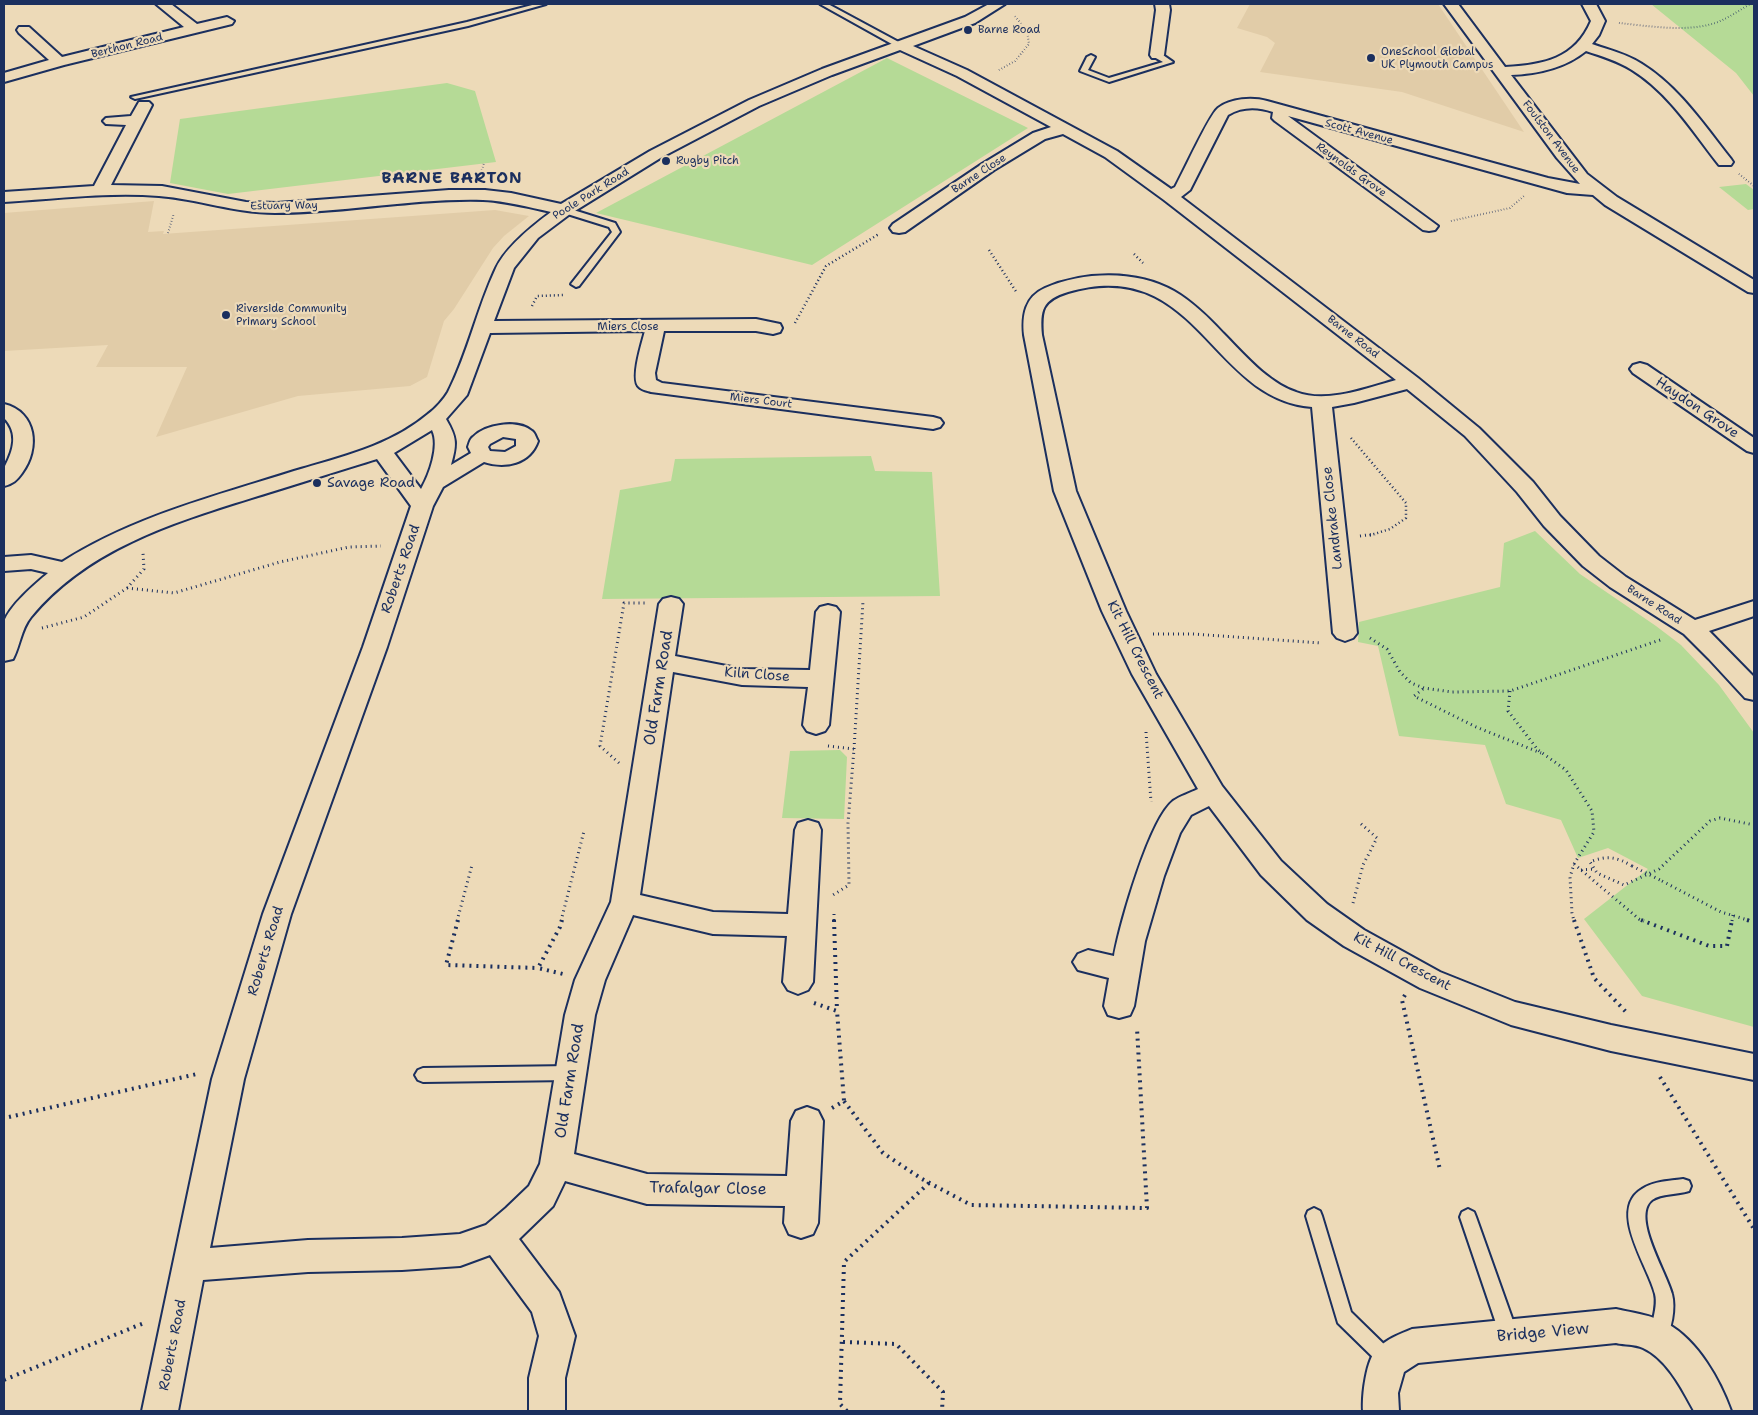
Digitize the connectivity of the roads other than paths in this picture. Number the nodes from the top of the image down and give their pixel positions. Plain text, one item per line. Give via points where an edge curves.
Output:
1 (163, 4) edge
2 (543, 4) edge
3 (823, 4) edge
4 (1162, 4) edge
5 (1451, 4) edge
6 (1589, 4) edge
7 (994, 6) edge
8 (227, 21) dead end
9 (195, 29) junction
10 (24, 30) dead end
11 (902, 46) junction
12 (1584, 46) junction
13 (1157, 55) joint
14 (1092, 57) dead end
15 (59, 62) junction
16 (1503, 71) junction
17 (4, 78) edge
18 (140, 101) joint
19 (1281, 111) junction
20 (136, 120) junction
21 (111, 121) dead end
22 (1064, 128) junction
23 (1725, 162) dead end
24 (1597, 190) junction
25 (100, 191) junction
26 (1170, 196) junction
27 (4, 197) edge
28 (564, 210) junction
29 (1429, 226) road end
30 (898, 228) road end
31 (576, 284) dead end
32 (1754, 288) edge
33 (482, 327) junction
34 (655, 327) junction
35 (773, 328) road end
36 (1640, 369) dead end
37 (1412, 382) junction
38 (1323, 409) junction
39 (4, 410) edge
40 (436, 418) junction
41 (933, 423) dead end
42 (1754, 447) edge
43 (382, 451) junction
44 (482, 455) dead end
45 (4, 480) edge
46 (429, 494) junction
47 (4, 564) edge
48 (65, 570) junction
49 (671, 604) road end
50 (1754, 608) edge
51 (828, 612) dead end
52 (1692, 629) junction
53 (1345, 633) road end
54 (4, 653) edge
55 (663, 662) junction
56 (822, 679) junction
57 (1754, 692) edge
58 (816, 725) road end
59 (1213, 793) junction
60 (808, 830) dead end
61 (625, 902) junction
62 (802, 925) junction
63 (1088, 962) dead end
64 (1126, 970) junction
65 (798, 982) road end
66 (1119, 1006) road end
67 (1754, 1067) edge
68 (571, 1073) junction
69 (423, 1075) dead end
70 (807, 1121) road end
71 (556, 1164) junction
72 (1683, 1186) dead end
73 (803, 1191) junction
74 (1314, 1216) dead end
75 (1468, 1218) dead end
76 (801, 1223) dead end
77 (497, 1237) junction
78 (189, 1264) junction
79 (1509, 1336) junction
80 (1659, 1338) junction
81 (1389, 1361) junction
82 (160, 1411) edge
83 (546, 1411) edge
84 (1381, 1411) edge
85 (1713, 1411) edge

1 - 9 street
2 - 18 lane
3 - 11 lane
4 - 13 street
5 - 16 street, Foulston Avenue
6 - 12 street via 1598,21 1594,35
7 - 11 street via 970,20
8 - 9 street, Berthon Road
9 - 15 street, Berthon Road
10 - 15 street
11 - 22 street, Barne Road via 979,82
11 - 28 street, Poole Park Road via 827,72 754,103 656,154
12 - 16 street via 1552,65 1524,71
12 - 23 street via 1629,63 1654,79 1673,97
13 - 14 lane via 1169,62 1109,80 1084,70
15 - 17 street, Berthon Road
16 - 24 street, Foulston Avenue via 1562,155
18 - 20 street
19 - 24 street, Scott Avenue via 1542,182
19 - 26 street, Scott Avenue via 1262,104 1231,105 1222,112 1182,190
19 - 29 street, Reynolds Grove via 1280,118
20 - 21 street
20 - 25 street
22 - 26 street, Barne Road via 1111,154
22 - 30 street, Barne Close via 1039,136
24 - 32 street, Foulston Avenue
25 - 27 street, Estuary Way
25 - 28 street, Estuary Way via 162,191 246,207 276,208 486,195
26 - 37 street, Barne Road
28 - 31 lane via 612,225 616,232
28 - 33 street, Poole Park Road via 532,234 505,267
33 - 34 street, Miers Close
33 - 40 street, Poole Park Road via 457,395
34 - 35 street, Miers Close via 756,325
34 - 41 street, Miers Court via 644,373 646,383 658,388
36 - 42 street, Haydon Grove
37 - 38 street
37 - 52 street, Barne Road via 1472,432 1591,560 1618,582
38 - 53 street, Landrake Close
38 - 59 street, Kit Hill Crescent via 1264,383 1181,304 1150,287 1127,282 1066,286 1048,293 1036,304 1031,316 1065,491 1124,634
39 - 45 street via 22,427 25,446 20,461
40 - 43 street, Poole Park Road
40 - 46 street, Roberts Road via 445,435 445,450
43 - 46 street
43 - 48 street via 176,516 90,552
44 - 46 street
46 - 78 street, Roberts Road via 277,914 232,1066
47 - 48 street via 31,562
48 - 54 street via 19,617
49 - 55 street, Old Farm Road
50 - 52 street
51 - 56 street
52 - 57 street, Barne Road
55 - 56 street, Kiln Close via 742,677
55 - 61 street, Old Farm Road
56 - 58 street
59 - 64 street via 1182,808 1167,831 1150,876
59 - 67 street, Kit Hill Crescent via 1272,868 1317,912 1354,938 1421,975 1511,1013
60 - 62 street
61 - 62 street via 713,923
61 - 68 street, Old Farm Road via 590,980 580,1015
62 - 65 street
63 - 64 street
64 - 66 street
68 - 69 lane
68 - 71 street, Old Farm Road
70 - 73 street
71 - 73 street, Trafalgar Close via 647,1189
71 - 77 street, Old Farm Road via 541,1196
72 - 80 lane via 1655,1190 1644,1196 1636,1207 1637,1225 1664,1295
73 - 76 street
74 - 81 lane via 1344,1317
75 - 79 lane
77 - 78 street, Old Farm Road via 460,1250
77 - 83 street via 547,1304 557,1336 547,1378
78 - 82 street, Roberts Road
79 - 80 street, Bridge View via 1616,1326 1644,1331
79 - 81 street, Bridge View via 1412,1346
80 - 85 street, Bridge View via 1672,1349 1697,1382
81 - 84 street via 1380,1393

